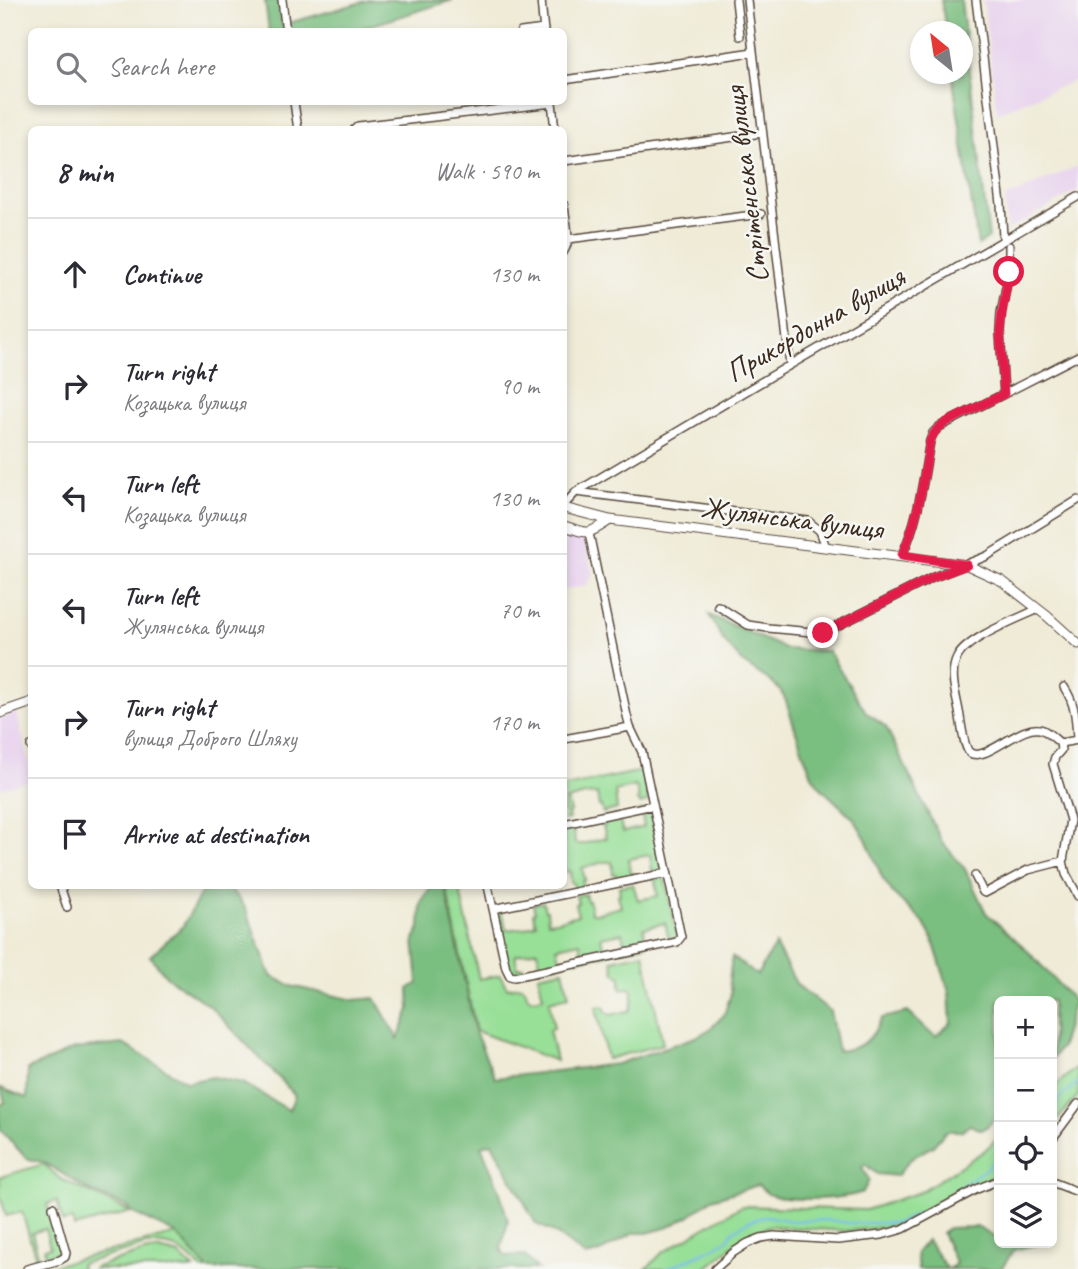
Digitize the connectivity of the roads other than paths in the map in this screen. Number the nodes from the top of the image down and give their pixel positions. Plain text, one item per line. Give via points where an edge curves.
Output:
1 (282, 0) edge
2 (541, 0) edge
3 (736, 0) edge
4 (747, 0) edge
5 (976, 0) edge
6 (286, 28) edge
7 (544, 28) edge
8 (740, 36) dead end
9 (753, 52) junction
10 (567, 80) edge
11 (295, 105) edge
12 (528, 105) edge
13 (552, 105) edge
14 (298, 126) edge
15 (358, 126) edge
16 (555, 126) edge
17 (762, 134) junction
18 (567, 161) edge
19 (1078, 197) edge
20 (761, 214) dead end
21 (567, 230) edge
22 (1003, 237) dead end
23 (568, 239) junction
24 (1009, 246) dead end
25 (567, 247) edge
26 (1078, 356) edge
27 (790, 365) junction
28 (1004, 394) junction
29 (576, 492) junction
30 (1078, 500) edge
31 (567, 503) edge
32 (567, 508) edge
33 (592, 516) junction
34 (610, 520) junction
35 (567, 527) edge
36 (591, 532) junction
37 (826, 547) junction
38 (902, 555) junction
39 (967, 565) junction
40 (718, 606) dead end
41 (1038, 609) junction
42 (1078, 644) edge
43 (1065, 687) dead end
44 (28, 703) edge
45 (0, 713) edge
46 (630, 727) junction
47 (567, 738) edge
48 (1077, 740) edge
49 (1060, 743) junction
50 (653, 804) junction
51 (567, 823) edge
52 (1063, 861) junction
53 (667, 873) junction
54 (975, 876) dead end
55 (61, 889) edge
56 (489, 889) edge
57 (1078, 896) edge
58 (67, 908) dead end
59 (493, 909) junction
60 (1078, 1104) edge
61 (1057, 1132) edge
62 (994, 1182) edge
63 (1057, 1184) edge
64 (1078, 1192) edge
65 (53, 1207) dead end
66 (27, 1269) edge
67 (715, 1269) edge

1 - 6 street
2 - 7 street
3 - 8 street
4 - 9 street, Стрітенська вулиця
5 - 22 street
9 - 10 street
9 - 17 street, Стрітенська вулиця
11 - 14 street
12 - 15 street
13 - 16 street
17 - 18 street
17 - 27 street, Стрітенська вулиця
19 - 27 street, Прикордонна вулиця
20 - 23 street
21 - 23 street
23 - 25 street
24 - 28 street via 1000,332
26 - 28 street
27 - 29 street, Прикордонна вулиця
28 - 38 street via 933,433 916,519
29 - 31 street, Прикордонна вулиця
29 - 37 street via 808,521 820,531
30 - 39 street
32 - 33 street, Жулянська вулиця
33 - 34 street, Жулянська вулиця
33 - 36 street via 596,524
34 - 36 street
34 - 37 street, Жулянська вулиця
35 - 36 street
36 - 46 street
37 - 38 street, Жулянська вулиця
38 - 39 street, Жулянська вулиця
39 - 40 street via 823,633 748,625
39 - 41 street, Жулянська вулиця via 1002,581
41 - 42 street, Жулянська вулиця
41 - 49 street via 964,648 956,659 955,692 964,741 972,753 983,754 1030,730 1042,729
43 - 48 street via 1076,716
44 - 45 street
46 - 47 street
46 - 50 street via 642,752
48 - 49 street
49 - 52 street via 1053,764 1070,820
50 - 51 street
50 - 53 street
52 - 54 street via 1022,873 985,893
52 - 57 street
53 - 59 street
53 - 59 street via 681,937 677,942 514,977 506,968
55 - 58 street
56 - 59 street
60 - 61 street
62 - 67 street via 903,1229 838,1240 761,1238 741,1247
63 - 64 street
65 - 66 street via 65,1257

